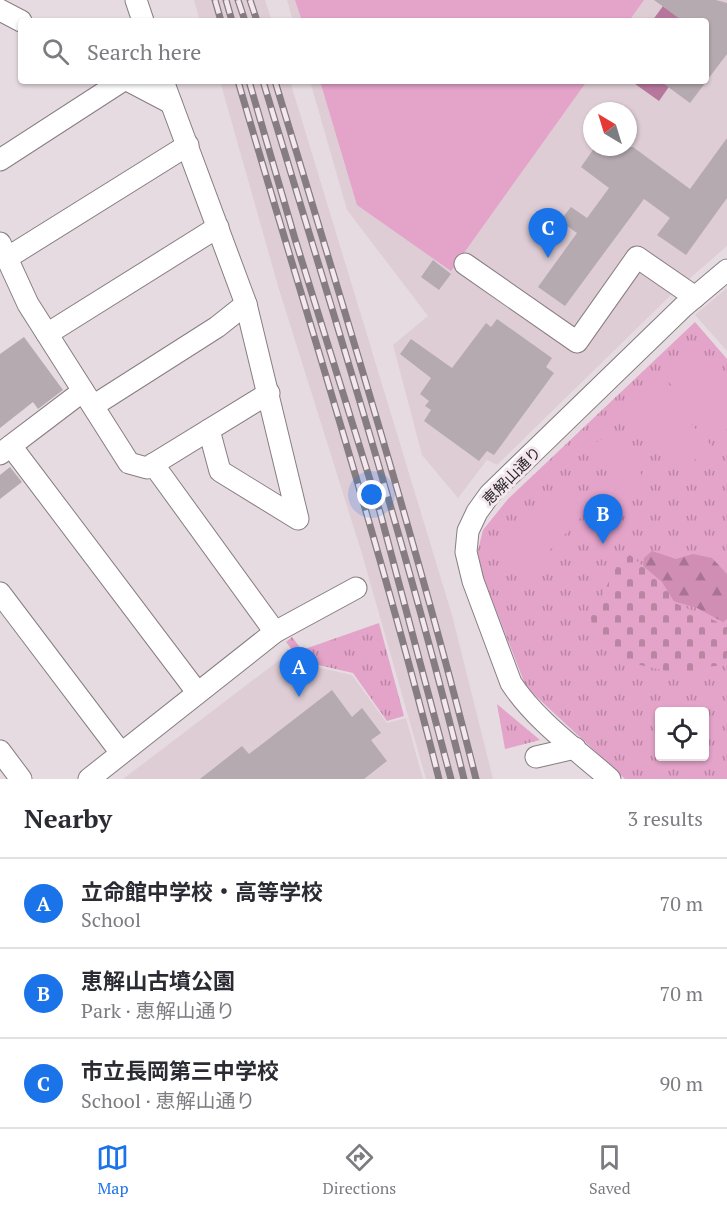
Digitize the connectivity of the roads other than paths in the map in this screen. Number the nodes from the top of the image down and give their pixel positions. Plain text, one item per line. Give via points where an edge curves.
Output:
1 (136, 0) edge
2 (0, 9) edge
3 (142, 18) edge
4 (18, 19) edge
5 (117, 84) edge
6 (134, 84) edge
7 (164, 84) edge
8 (171, 104) junction
9 (188, 145) junction
10 (0, 160) edge
11 (218, 227) junction
12 (4, 251) edge
13 (465, 264) dead end
14 (727, 270) edge
15 (695, 297) junction
16 (246, 304) junction
17 (47, 334) junction
18 (269, 393) junction
19 (88, 399) junction
20 (209, 430) junction
21 (6, 450) edge
22 (153, 464) junction
23 (356, 588) dead end
24 (3, 601) edge
25 (275, 632) junction
26 (197, 692) junction
27 (575, 748) junction
28 (0, 751) edge
29 (121, 753) junction
30 (536, 757) dead end
31 (21, 779) edge
32 (89, 779) edge
33 (610, 779) edge

1 - 3 street
2 - 4 street
5 - 10 street
6 - 8 street
7 - 8 street
8 - 9 street
9 - 11 street
9 - 12 street
11 - 16 street
11 - 17 street
12 - 17 street via 28,304
13 - 15 street via 577,342 637,257
14 - 15 street, 恵解山通り
15 - 27 street, 恵解山通り via 490,494 468,531 466,552 473,581 511,683 521,698
16 - 18 street
16 - 19 street via 217,327
17 - 19 street
18 - 20 street
18 - 20 street via 298,519 220,471
19 - 21 street
19 - 22 street via 129,463 147,468
20 - 22 street
21 - 26 street
22 - 25 street
23 - 25 street
24 - 29 street
25 - 26 street
26 - 29 street
27 - 30 street
27 - 33 street, 恵解山通り
28 - 31 street
29 - 32 street

